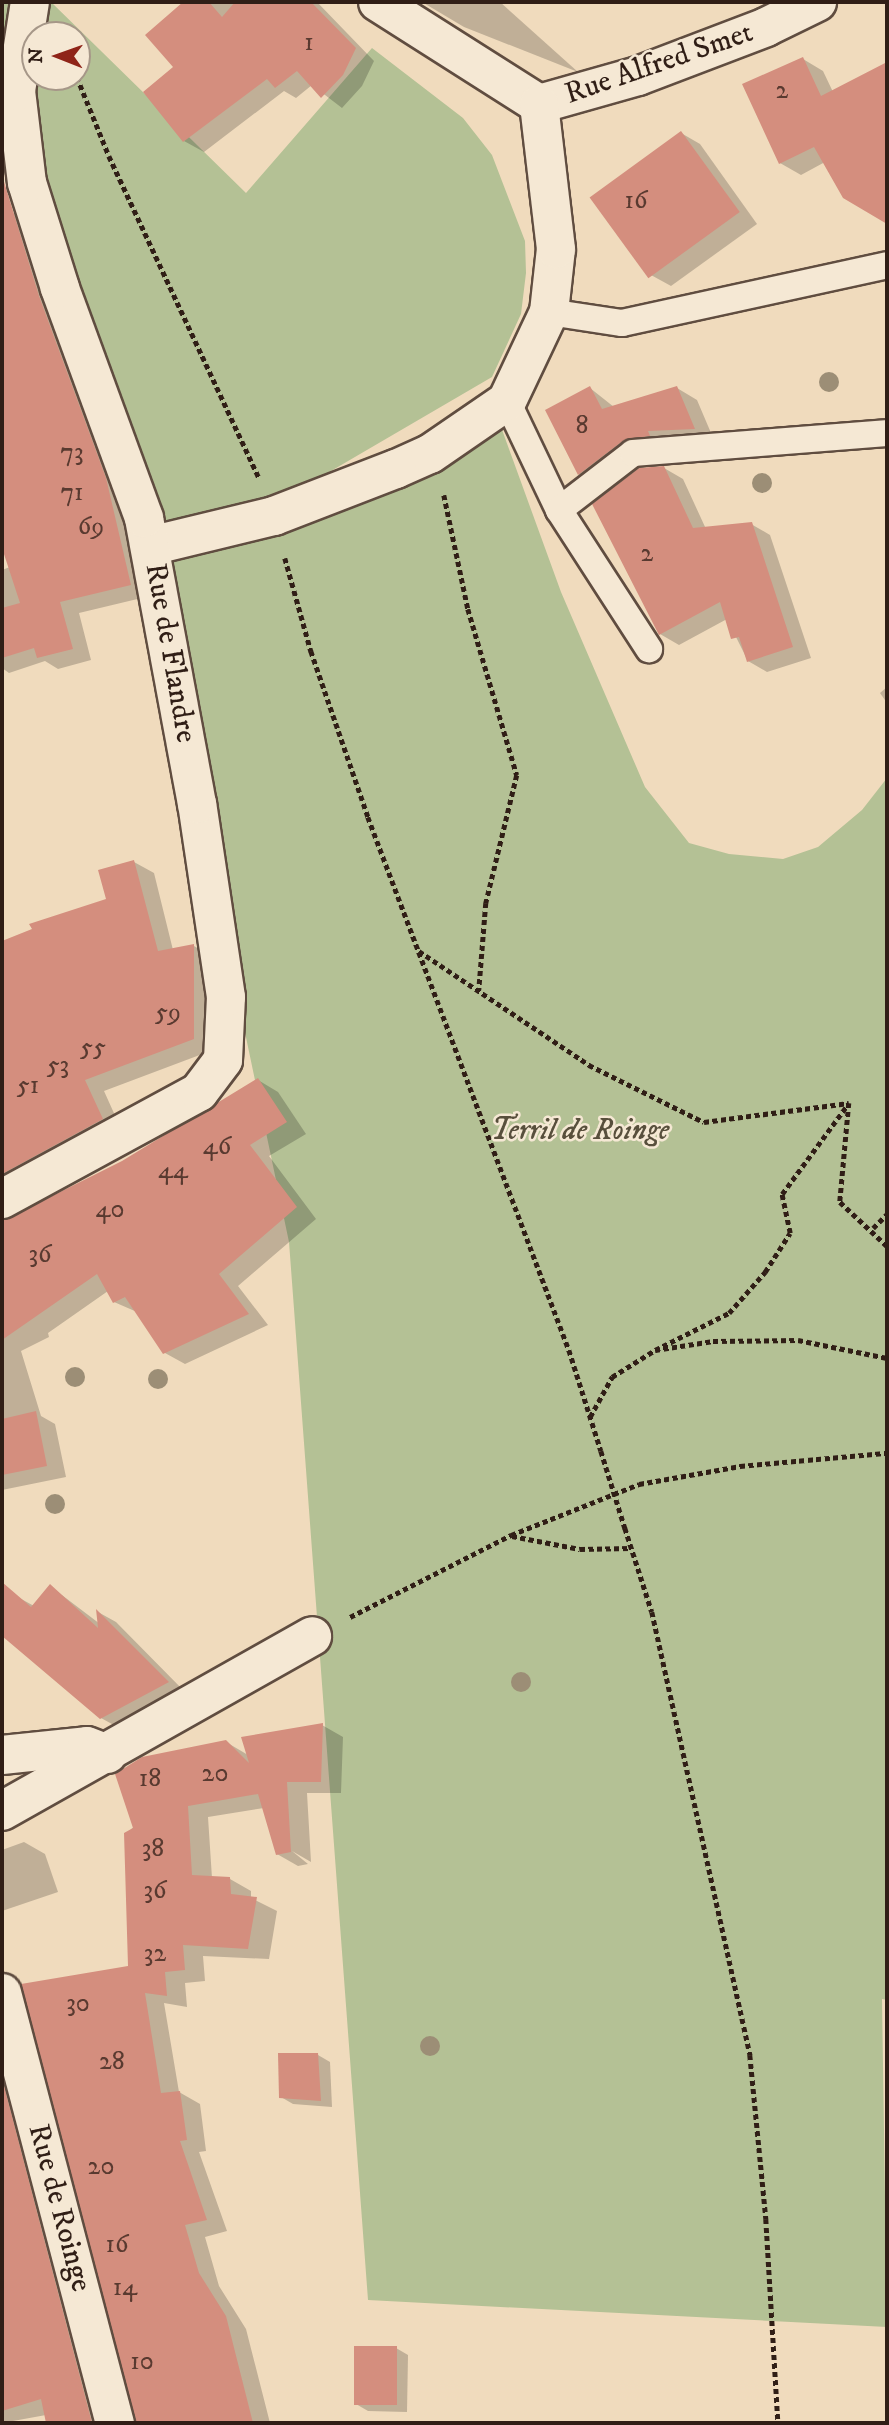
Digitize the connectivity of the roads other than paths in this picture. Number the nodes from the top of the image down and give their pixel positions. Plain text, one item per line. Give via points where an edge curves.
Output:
1 (30, 2) edge
2 (378, 2) edge
3 (817, 2) edge
4 (539, 104) junction
5 (887, 265) edge
6 (549, 312) junction
7 (507, 401) junction
8 (887, 433) edge
9 (559, 510) junction
10 (150, 546) junction
11 (649, 649) dead end
12 (2, 1199) edge
13 (312, 1636) road end
14 (108, 1754) junction
15 (2, 1755) edge
16 (2, 1811) edge
17 (2, 1993) edge
18 (115, 2423) edge

1 - 10 street, Rue de Flandre via 16,91 27,183
2 - 4 street
3 - 4 street, Rue Alfred Smet via 766,27 638,76
4 - 6 street via 556,249
5 - 6 lane via 622,323
6 - 7 street
7 - 9 lane
7 - 10 street via 430,454 269,503
8 - 9 lane via 633,453
9 - 11 lane
10 - 12 street, Rue de Flandre via 223,956 223,1060 199,1092
13 - 14 street
14 - 15 street via 87,1746
14 - 16 street
17 - 18 street, Rue de Roinge

